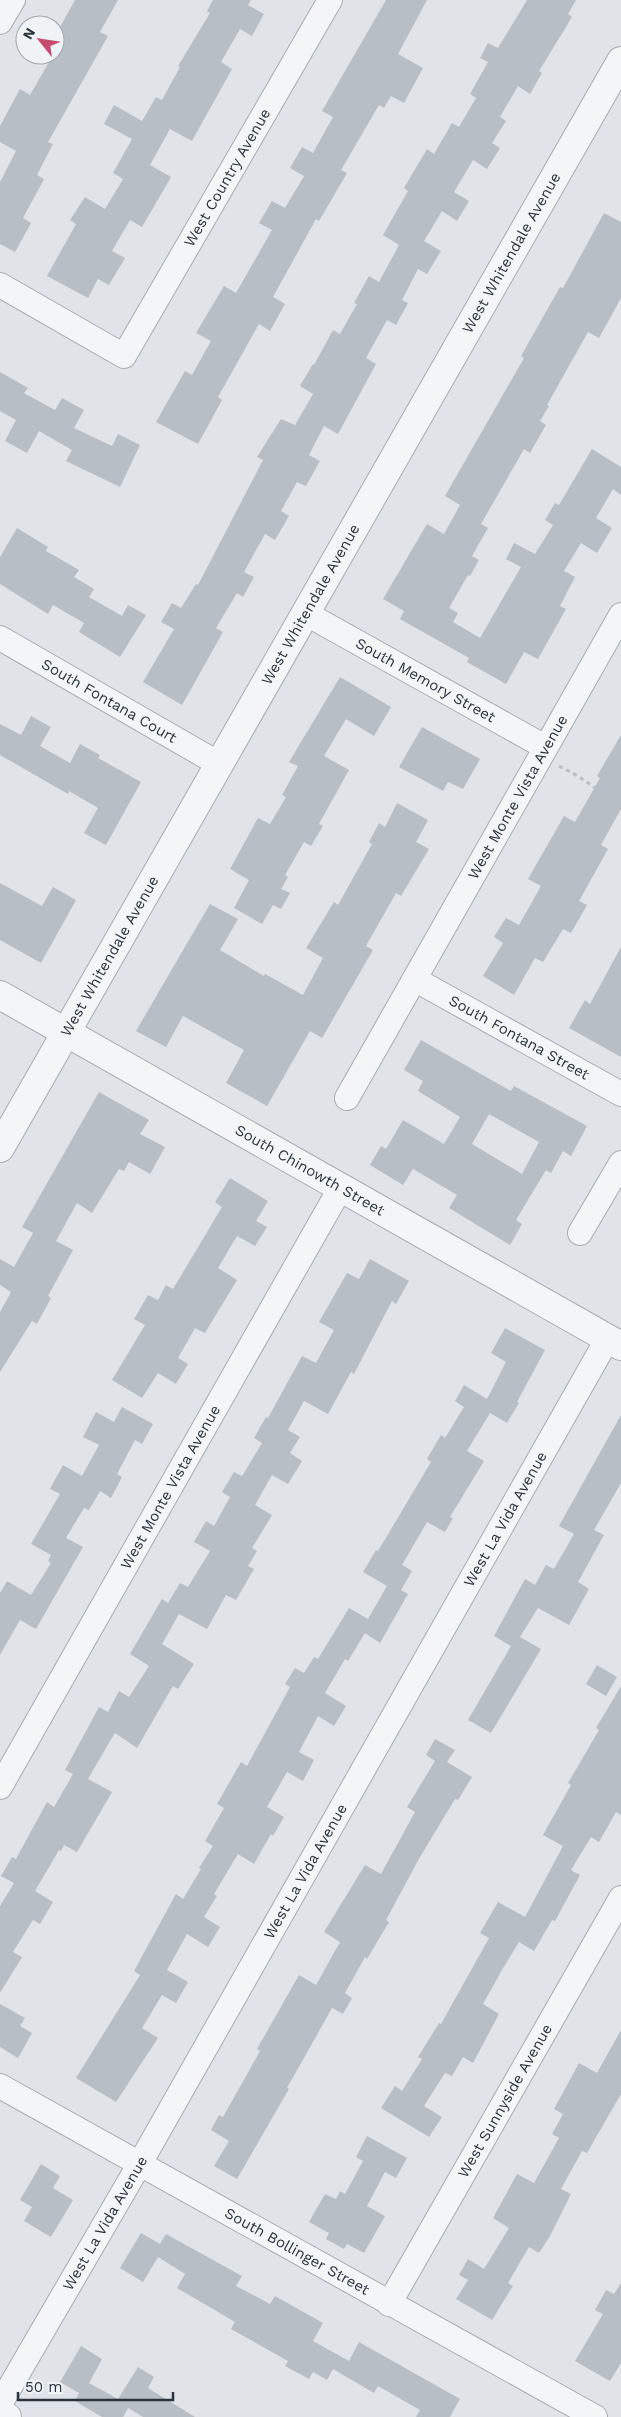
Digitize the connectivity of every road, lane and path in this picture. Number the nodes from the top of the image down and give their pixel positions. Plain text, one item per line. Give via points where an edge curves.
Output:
1 (13, 0) edge
2 (330, 0) edge
3 (0, 22) edge
4 (621, 60) edge
5 (0, 285) edge
6 (305, 613) junction
7 (621, 615) edge
8 (0, 638) edge
9 (545, 747) junction
10 (219, 764) junction
11 (621, 806) edge
12 (416, 980) junction
13 (0, 995) edge
14 (66, 1032) junction
15 (621, 1094) edge
16 (348, 1098) dead end
17 (0, 1148) edge
18 (621, 1163) edge
19 (341, 1187) junction
20 (580, 1233) dead end
21 (614, 1342) edge
22 (0, 1787) edge
23 (621, 1898) edge
24 (0, 2086) edge
25 (139, 2165) junction
26 (389, 2304) junction
27 (0, 2404) edge
28 (0, 2413) edge
29 (7, 2417) edge
30 (595, 2417) edge

1 - 3 street
2 - 5 street, West Country Avenue via 124,356
4 - 6 street, West Whitendale Avenue
6 - 9 street, South Memory Street
6 - 10 street, West Whitendale Avenue
7 - 9 street, West Monte Vista Avenue
8 - 10 street, South Fontana Court
9 - 11 path via 559,766
9 - 12 street, West Monte Vista Avenue
10 - 14 street, West Whitendale Avenue
12 - 15 street, South Fontana Street
12 - 16 street, West Monte Vista Avenue
13 - 14 street, South Chinowth Street
14 - 17 street, West Whitendale Avenue
14 - 19 street, South Chinowth Street
18 - 20 street
19 - 21 street, South Chinowth Street
19 - 22 street, West Monte Vista Avenue
21 - 25 street, West La Vida Avenue
23 - 26 street, West Sunnyside Avenue
24 - 25 street, South Bollinger Street
25 - 26 street, South Bollinger Street
25 - 27 street, West La Vida Avenue
26 - 30 street, South Bollinger Street
28 - 29 street

